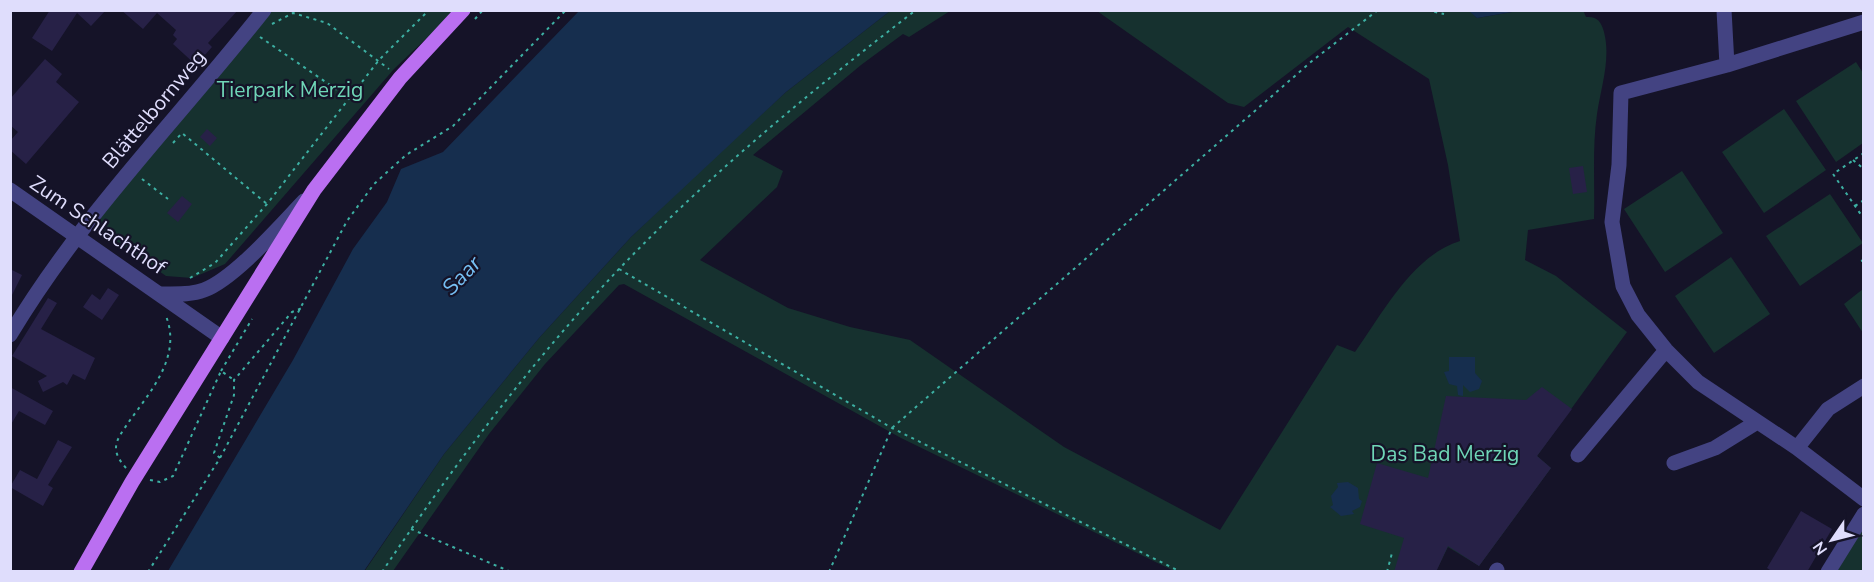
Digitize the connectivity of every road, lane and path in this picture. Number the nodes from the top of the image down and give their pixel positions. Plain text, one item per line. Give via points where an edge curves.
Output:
1 (264, 10) edge
2 (429, 10) edge
3 (483, 10) edge
4 (566, 10) edge
5 (916, 10) edge
6 (1378, 10) edge
7 (1427, 10) edge
8 (1724, 10) edge
9 (295, 12) edge
10 (1444, 14) dead end
11 (469, 15) edge
12 (1863, 22) edge
13 (252, 32) junction
14 (379, 60) junction
15 (1727, 65) junction
16 (400, 78) junction
17 (350, 98) junction
18 (166, 152) dead end
19 (1863, 153) edge
20 (1853, 160) junction
21 (1863, 169) edge
22 (135, 188) dead end
23 (10, 190) edge
24 (314, 190) junction
25 (168, 199) dead end
26 (1863, 200) edge
27 (267, 204) junction
28 (1855, 206) junction
29 (1863, 219) edge
30 (76, 235) junction
31 (619, 269) junction
32 (183, 279) dead end
33 (162, 294) junction
34 (302, 308) junction
35 (257, 311) dead end
36 (10, 335) edge
37 (222, 338) junction
38 (1666, 350) junction
39 (221, 371) junction
40 (234, 380) junction
41 (1863, 386) edge
42 (1757, 422) junction
43 (892, 428) junction
44 (1797, 448) junction
45 (1578, 455) dead end
46 (220, 458) junction
47 (1674, 463) dead end
48 (127, 470) dead end
49 (148, 479) dead end
50 (1863, 499) edge
51 (1863, 514) edge
52 (411, 529) junction
53 (1392, 553) dead end
54 (81, 572) edge
55 (148, 572) edge
56 (382, 572) edge
57 (511, 572) edge
58 (829, 572) edge
59 (1181, 572) edge
60 (1387, 572) edge
61 (1828, 572) edge

1 - 13 street, Blättelbornweg
2 - 14 path
3 - 11 path
4 - 34 path via 453,126 406,154 374,184 347,221
5 - 31 path via 767,129
6 - 43 path via 1312,61
7 - 10 path
8 - 15 street
9 - 13 path
9 - 14 path via 327,23
11 - 16 main road
12 - 15 street
13 - 17 path
13 - 30 street, Blättelbornweg
14 - 16 path
14 - 17 path
15 - 38 street via 1621,93 1619,165 1612,222 1617,252 1623,285 1638,315
16 - 24 main road
17 - 27 path
18 - 27 path via 182,133
19 - 20 path
20 - 21 path
20 - 28 path via 1833,174
22 - 25 path via 142,179
23 - 30 street, Zum Schlachthof
24 - 33 street, Zum Schlachthof via 211,287
24 - 37 main road
26 - 28 path
27 - 32 path via 215,262 192,278
28 - 29 path
30 - 33 street, Zum Schlachthof
30 - 36 street, Blättelbornweg
31 - 43 path
31 - 52 path via 523,380 443,481
33 - 37 street, Zum Schlachthof
33 - 48 path via 170,349 155,386 117,440 118,458
34 - 40 path via 292,312
34 - 46 path
35 - 39 path
37 - 54 main road
38 - 42 street via 1698,382
38 - 45 street
39 - 40 path
39 - 49 path via 173,476 160,482
40 - 46 path via 234,395 214,453
41 - 44 street via 1828,409
42 - 44 street
42 - 47 street via 1715,448
43 - 58 path
43 - 59 path
44 - 50 street
46 - 55 path
51 - 61 street
52 - 56 path
52 - 57 path
53 - 60 path

